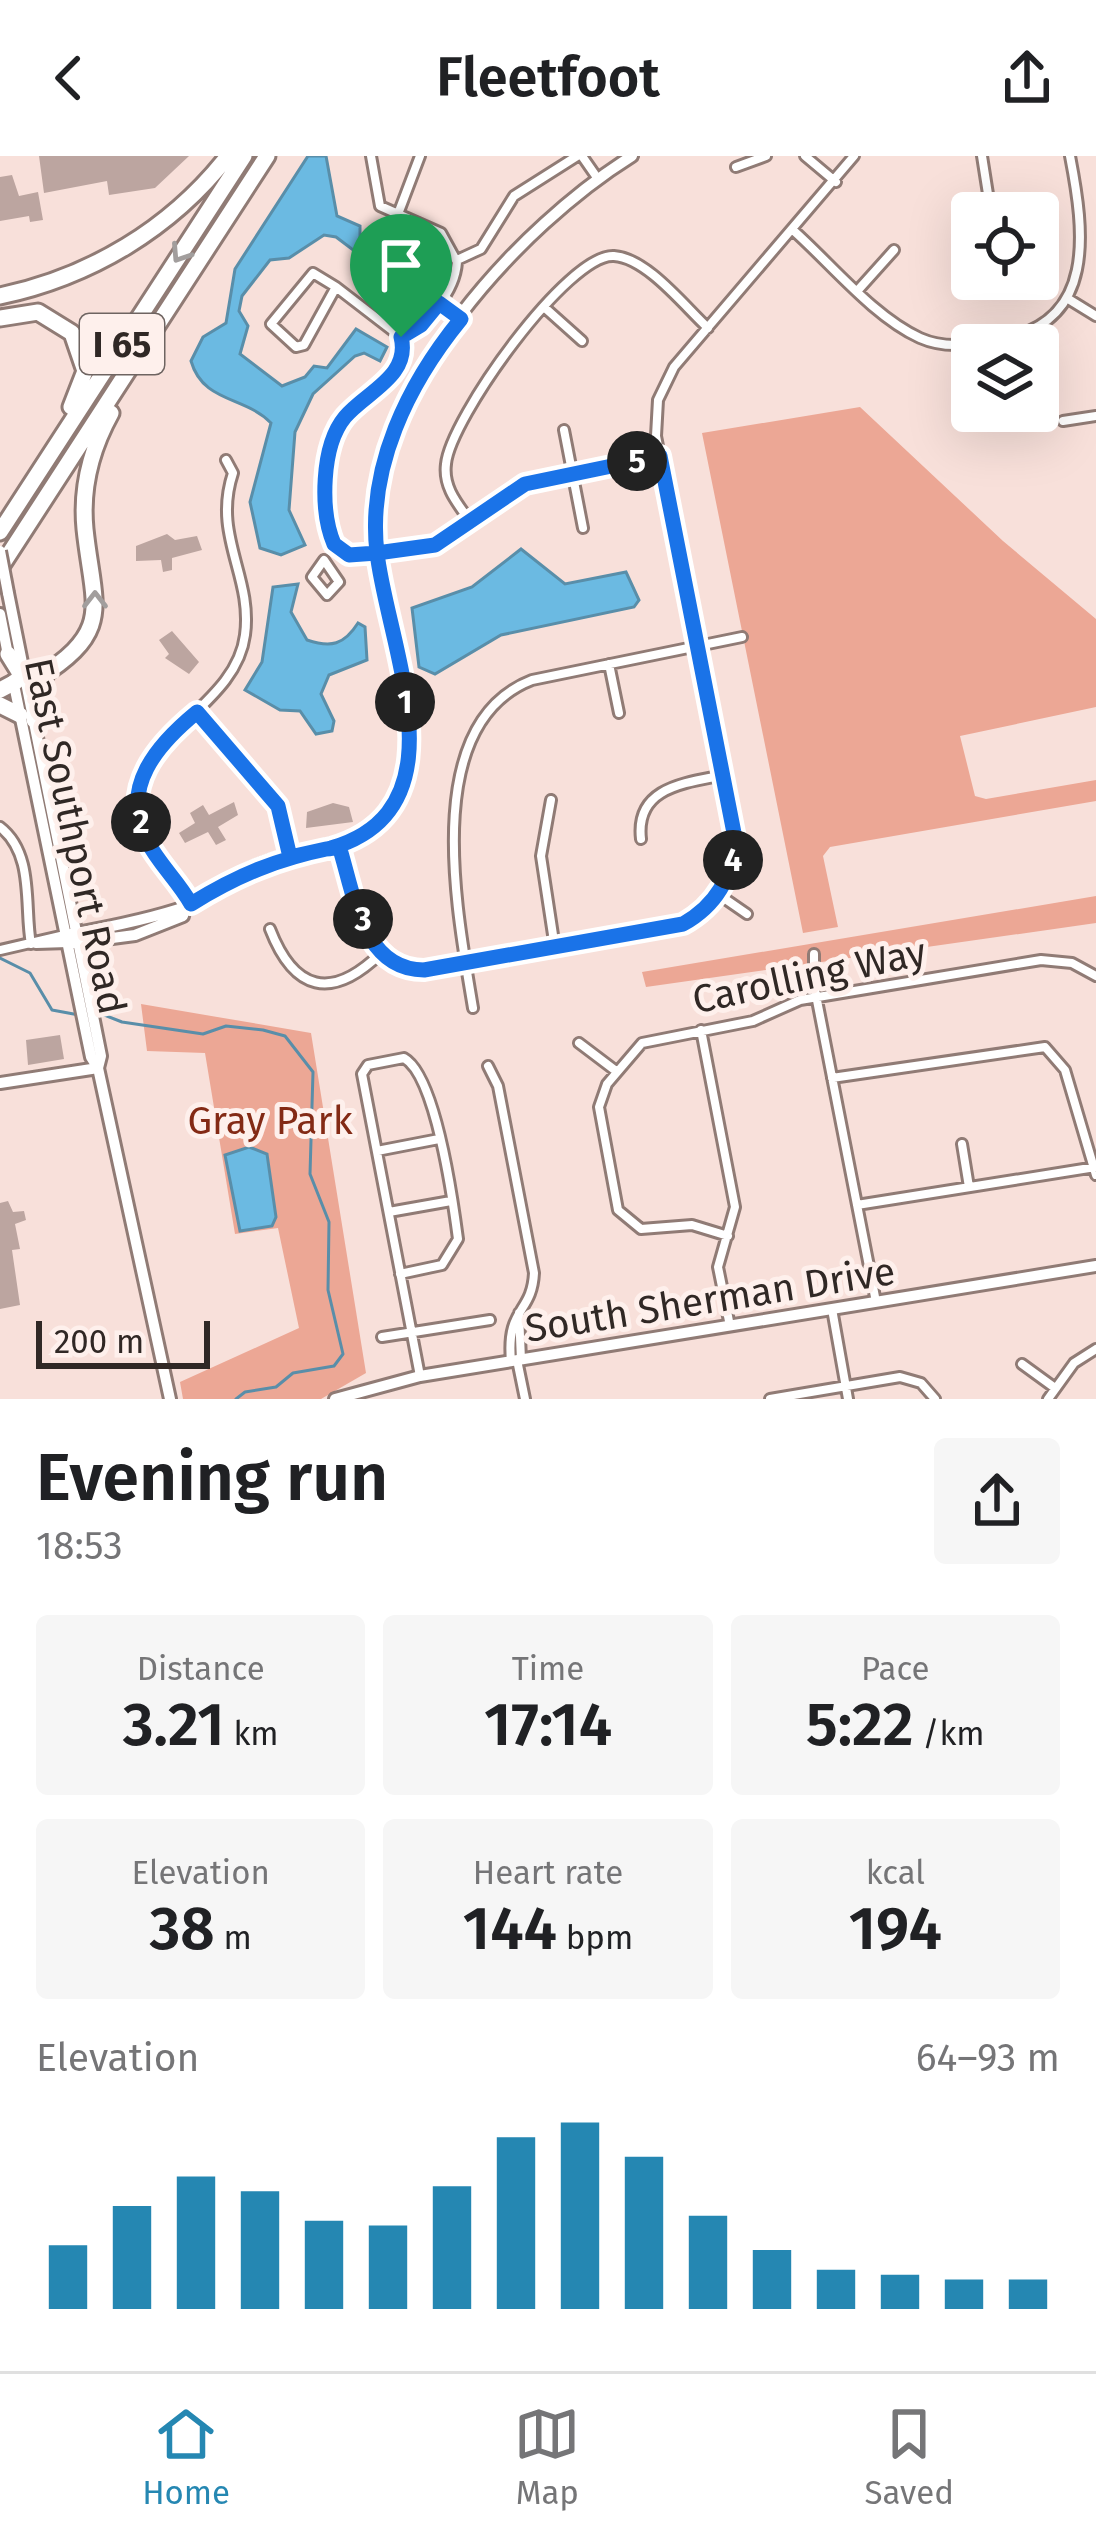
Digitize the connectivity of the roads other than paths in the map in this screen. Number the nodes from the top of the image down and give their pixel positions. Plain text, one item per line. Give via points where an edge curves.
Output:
1 (228, 156) edge
2 (244, 156) edge
3 (267, 156) edge
4 (371, 156) edge
5 (420, 156) edge
6 (579, 156) edge
7 (632, 156) edge
8 (766, 156) edge
9 (805, 156) edge
10 (854, 156) edge
11 (982, 156) edge
12 (1070, 156) edge
13 (736, 167) dead end
14 (598, 179) junction
15 (836, 182) junction
16 (988, 192) edge
17 (398, 214) junction
18 (794, 231) junction
19 (1091, 231) edge
20 (894, 250) dead end
21 (457, 260) junction
22 (336, 287) junction
23 (859, 289) junction
24 (0, 296) edge
25 (1070, 300) junction
26 (439, 303) junction
27 (544, 308) junction
28 (1096, 316) edge
29 (0, 318) edge
30 (461, 319) junction
31 (1042, 324) edge
32 (157, 326) junction
33 (708, 328) junction
34 (401, 337) junction
35 (582, 341) dead end
36 (951, 345) edge
37 (1096, 416) edge
38 (1063, 421) dead end
39 (564, 430) dead end
40 (660, 456) junction
41 (226, 460) dead end
42 (572, 474) junction
43 (32, 482) junction
44 (470, 521) junction
45 (584, 528) dead end
46 (0, 532) edge
47 (338, 550) junction
48 (0, 551) edge
49 (377, 553) junction
50 (324, 560) dead end
51 (0, 568) edge
52 (0, 614) edge
53 (742, 637) dead end
54 (698, 646) junction
55 (8, 654) joint
56 (609, 664) junction
57 (47, 673) junction
58 (17, 678) edge
59 (0, 705) edge
60 (197, 712) junction
61 (619, 713) dead end
62 (27, 718) junction
63 (724, 775) junction
64 (551, 800) dead end
65 (0, 827) edge
66 (641, 839) dead end
67 (339, 846) junction
68 (290, 857) junction
69 (718, 894) junction
70 (188, 906) junction
71 (747, 914) dead end
72 (271, 929) dead end
73 (72, 939) junction
74 (33, 944) junction
75 (555, 948) junction
76 (5, 950) edge
77 (380, 954) junction
78 (814, 954) dead end
79 (466, 963) junction
80 (1096, 976) edge
81 (816, 997) junction
82 (473, 1008) dead end
83 (701, 1030) junction
84 (579, 1043) dead end
85 (488, 1066) dead end
86 (98, 1068) junction
87 (616, 1071) junction
88 (832, 1078) junction
89 (0, 1083) edge
90 (439, 1139) junction
91 (962, 1144) dead end
92 (377, 1151) junction
93 (1095, 1170) edge
94 (968, 1187) junction
95 (451, 1201) junction
96 (857, 1205) junction
97 (389, 1212) junction
98 (728, 1236) junction
99 (1096, 1266) edge
100 (400, 1274) junction
101 (876, 1302) junction
102 (832, 1309) junction
103 (490, 1320) dead end
104 (730, 1326) junction
105 (411, 1332) junction
106 (382, 1337) dead end
107 (1096, 1349) edge
108 (516, 1361) junction
109 (1022, 1364) dead end
110 (420, 1376) junction
111 (845, 1385) junction
112 (1055, 1388) junction
113 (170, 1399) edge
114 (335, 1399) edge
115 (525, 1399) edge
116 (770, 1399) edge
117 (848, 1399) edge
118 (935, 1399) edge
119 (1048, 1399) edge

1 - 24 highway via 136,241 68,276
2 -> 43 highway, I 65
3 - 32 highway, I 65
4 - 17 street via 380,206
5 - 17 street
6 - 14 street
6 - 21 street via 516,194 483,247
7 - 14 street
8 - 13 street
9 - 15 street
10 - 15 street
11 - 16 street
12 - 19 street
14 - 30 street via 516,252
15 - 18 street
17 - 21 street via 441,233
18 - 23 street
18 - 33 street
19 - 25 street
20 - 23 street
21 - 26 street
22 - 22 street via 307,274 272,329 303,346
22 - 34 street
23 - 36 street via 923,339
25 - 28 street
25 - 31 street
26 - 30 street
26 - 34 street
27 - 33 street via 588,263 615,256 634,262
27 - 35 street
27 - 44 street via 500,363 448,452 449,491
29 - 43 highway via 45,314 68,328 82,352 82,385
30 - 49 street via 389,445 375,510
32 - 51 highway, I 65
57 -> 32 highway via 78,650 94,622 84,514 89,465
33 - 40 street via 659,395
34 - 47 street via 400,362 344,418 327,461
37 - 38 street
39 - 42 street
40 - 42 street
40 - 54 street
41 - 60 street via 233,473 223,511 245,633 234,671
42 - 44 street via 512,489
42 - 45 street
43 - 46 highway, I 65
44 - 49 street via 435,545
47 - 49 street
47 - 50 street
48 - 58 street, East Southport Road, bridge
49 - 67 street via 411,757 392,806
52 - 55 street, East Southport Road
53 - 54 street
54 - 56 street
54 - 63 street
55 - 58 highway
56 - 61 street
56 - 79 street via 519,685 476,728 452,846
57 - 58 highway
57 - 62 highway
58 - 62 street, East Southport Road
59 - 62 highway
60 - 68 street via 278,806
60 - 70 street via 155,750 139,792 147,841
62 - 73 street, East Southport Road
63 - 66 street via 656,795
63 - 69 street via 735,846
64 - 75 street via 541,856
65 - 74 street via 31,893
67 - 68 street
67 - 77 street
68 - 70 street via 253,867
69 - 71 street
69 - 75 street via 673,928
70 - 73 street
72 - 77 street via 286,963 314,982 348,980
73 - 74 street
73 - 86 street, East Southport Road
74 - 76 street
75 - 79 street
77 - 79 street via 412,970
78 - 81 street
79 - 82 street
80 - 81 street, Carolling Way via 1047,960
81 - 83 street, Carolling Way
81 - 88 street
83 - 87 street, Carolling Way via 649,1039
83 - 98 street via 736,1207
84 - 87 street
85 - 108 street via 534,1272 509,1327
86 - 89 street
86 - 113 street, East Southport Road
87 - 98 street via 598,1115 620,1215 644,1229 692,1225
88 - 93 street via 1033,1046 1055,1054 1065,1070
88 - 96 street
90 - 92 street
90 - 92 street via 410,1060 370,1064 362,1071
90 - 95 street
91 - 94 street
92 - 97 street
93 - 94 street
94 - 96 street
95 - 97 street
95 - 100 street via 458,1239 450,1257
96 - 101 street
97 - 100 street
98 - 104 street via 718,1267
99 - 101 street, South Sherman Drive
100 - 105 street
101 - 102 street, South Sherman Drive
102 - 104 street, South Sherman Drive
102 - 111 street
103 - 105 street
104 - 108 street, South Sherman Drive
105 - 106 street
105 - 110 street
107 - 112 street
108 - 110 street, South Sherman Drive
108 - 115 street
109 - 112 street
110 - 114 street, South Sherman Drive
111 - 116 street
111 - 117 street
111 - 118 street via 894,1377 921,1383
112 - 119 street

